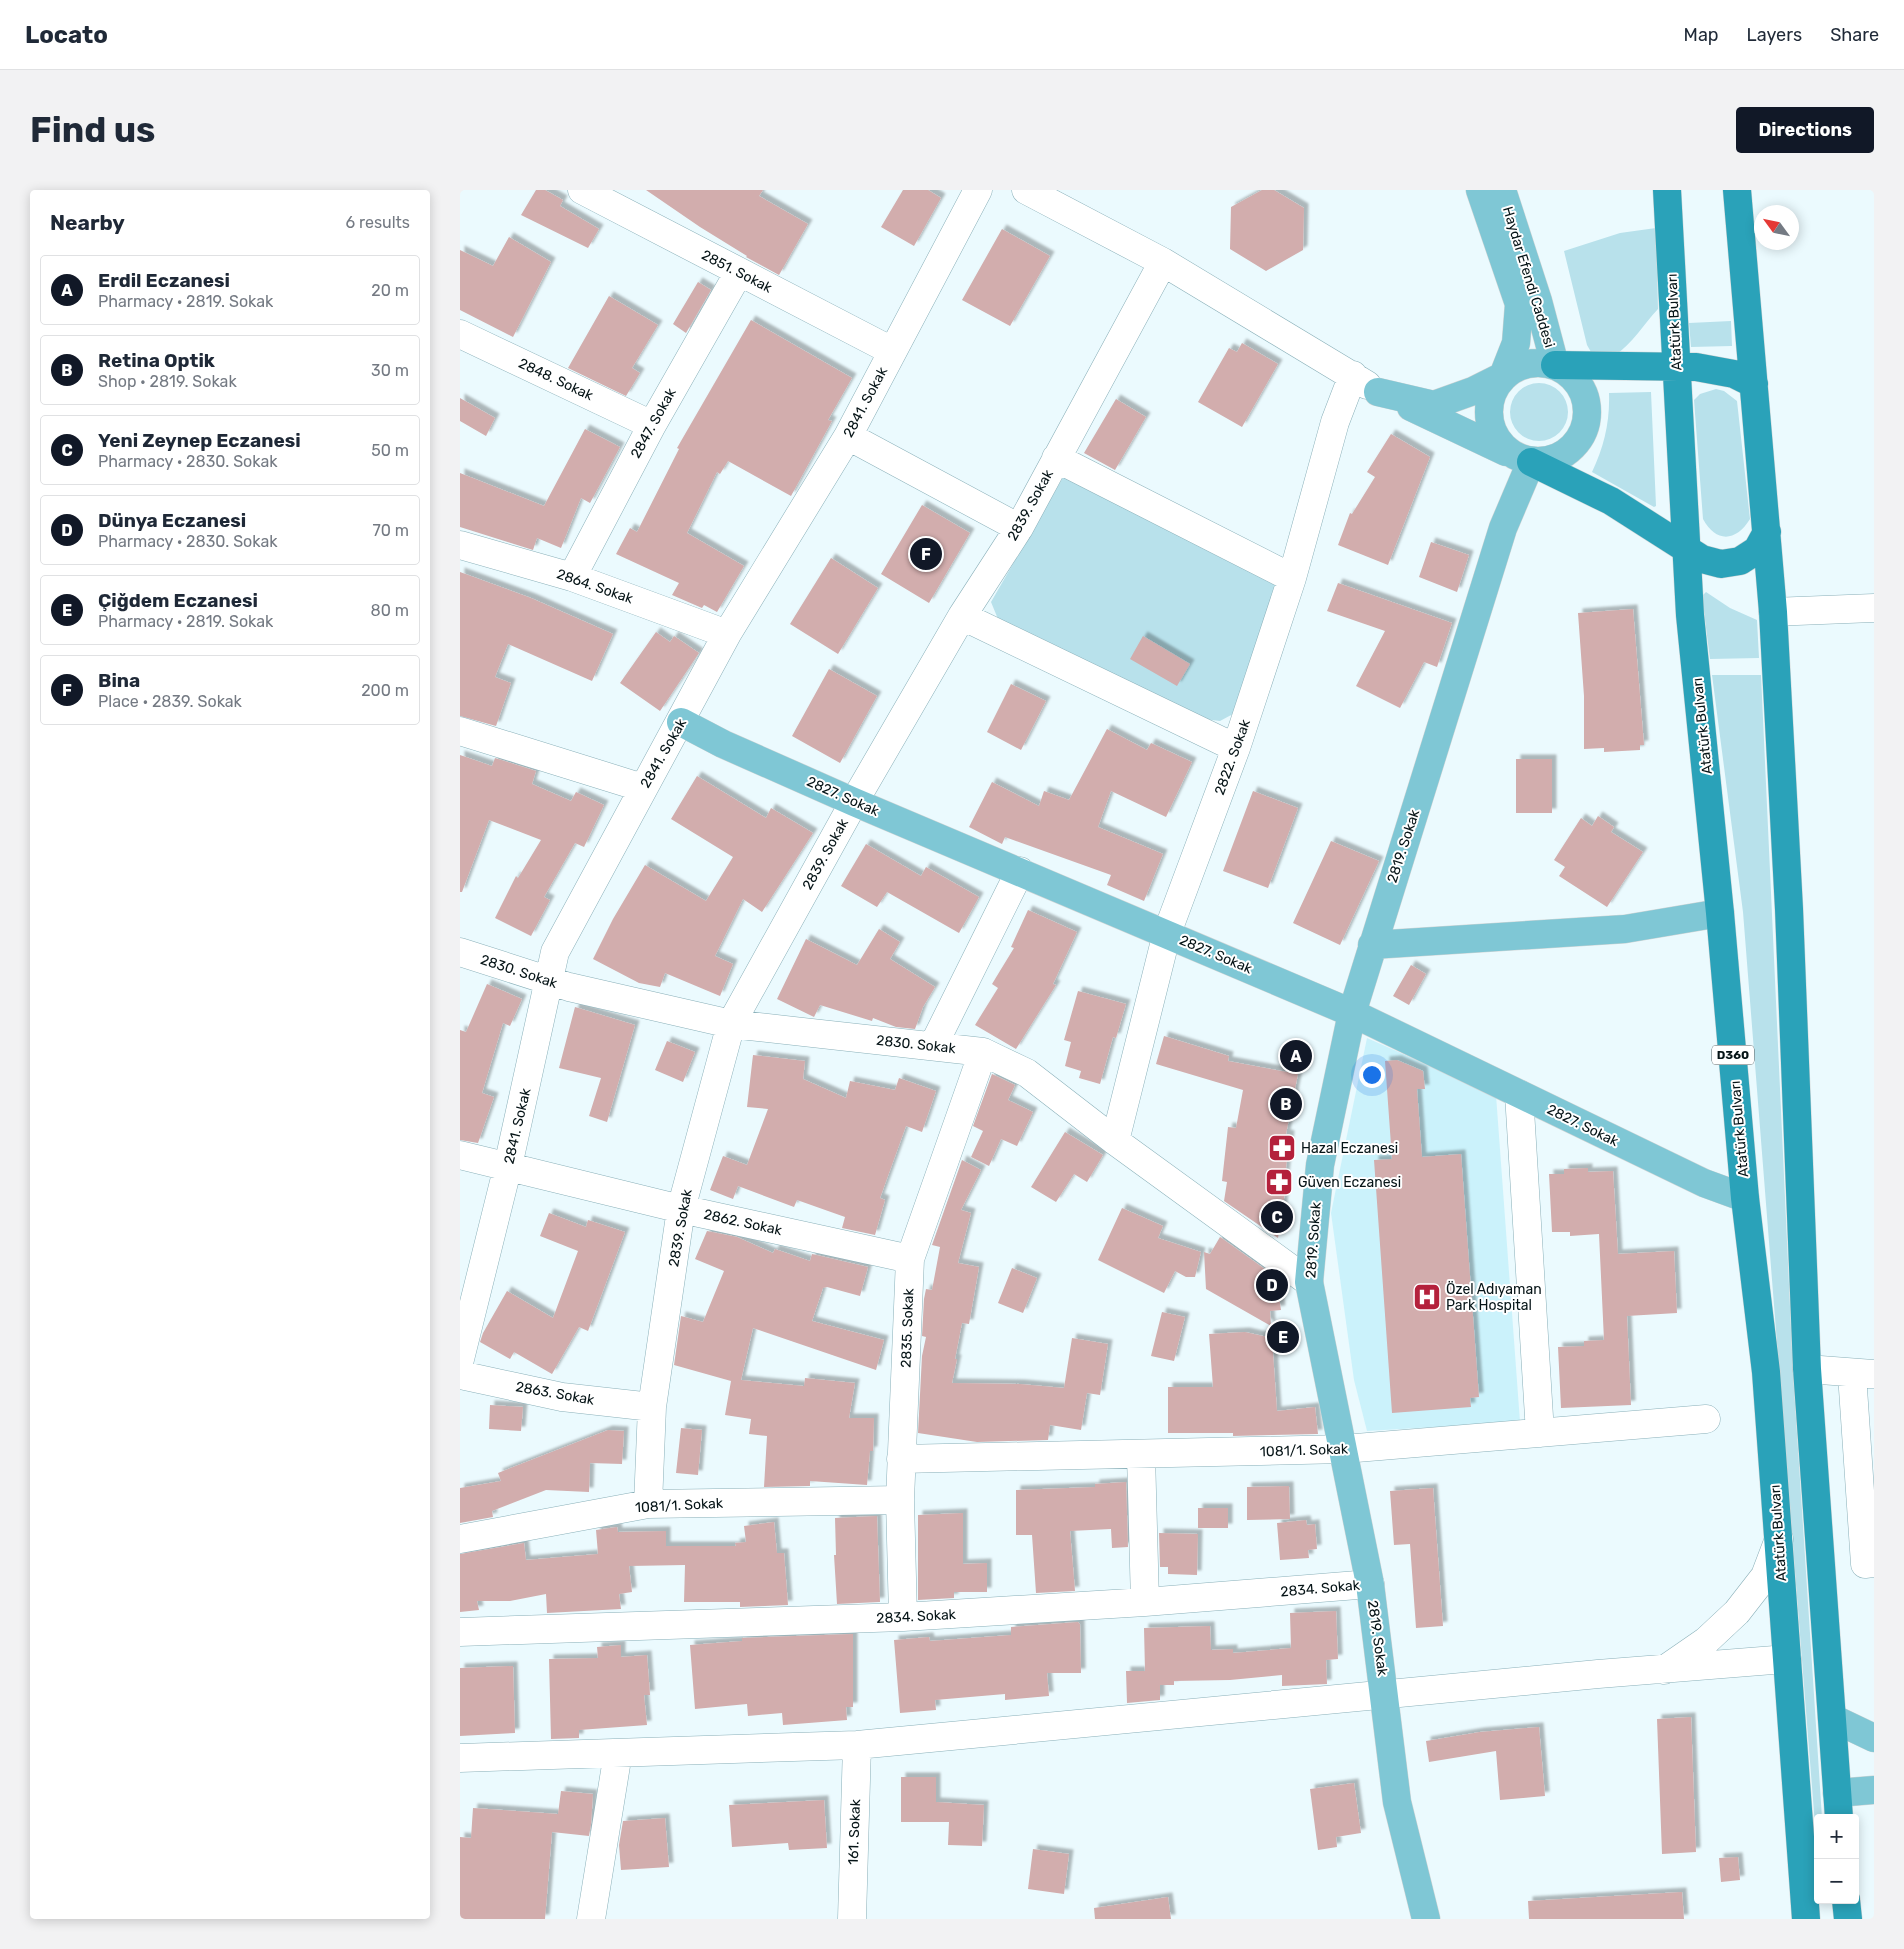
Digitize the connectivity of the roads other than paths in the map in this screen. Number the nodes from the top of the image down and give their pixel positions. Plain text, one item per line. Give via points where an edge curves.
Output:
1 (978, 190) edge
2 (1026, 190) edge
3 (1480, 190) edge
4 (1502, 190) edge
5 (1667, 190) edge
6 (1737, 190) edge
7 (596, 193) edge
8 (1163, 262) junction
9 (739, 272) junction
10 (460, 334) edge
11 (892, 351) junction
12 (1555, 365) junction
13 (1676, 367) junction
14 (1353, 375) junction
15 (1503, 376) junction
16 (1754, 384) junction
17 (1378, 392) junction
18 (652, 424) junction
19 (848, 436) junction
20 (1056, 458) junction
21 (1523, 459) junction
22 (1018, 528) junction
23 (1767, 532) junction
24 (460, 545) edge
25 (1686, 547) junction
26 (572, 577) junction
27 (1292, 578) junction
28 (1874, 608) edge
29 (1773, 612) junction
30 (962, 616) junction
31 (728, 634) junction
32 (682, 722) junction
33 (460, 731) edge
34 (1236, 748) junction
35 (643, 788) junction
36 (854, 802) junction
37 (1020, 871) junction
38 (1720, 913) junction
39 (1167, 933) junction
40 (1372, 945) junction
41 (460, 952) edge
42 (549, 980) junction
43 (1352, 1013) junction
44 (731, 1024) junction
45 (933, 1046) junction
46 (983, 1052) junction
47 (1519, 1094) junction
48 (1115, 1141) junction
49 (460, 1155) edge
50 (508, 1166) junction
51 (1745, 1198) junction
52 (681, 1209) junction
53 (910, 1259) junction
54 (1309, 1282) junction
55 (460, 1359) edge
56 (1808, 1369) junction
57 (1863, 1374) edge
58 (460, 1375) edge
59 (652, 1407) junction
60 (1706, 1419) dead end
61 (1540, 1433) junction
62 (1344, 1449) junction
63 (1141, 1455) junction
64 (901, 1459) junction
65 (900, 1500) junction
66 (648, 1504) junction
67 (460, 1539) edge
68 (1779, 1539) junction
69 (1874, 1563) edge
70 (1370, 1584) junction
71 (1145, 1602) junction
72 (903, 1617) junction
73 (460, 1632) edge
74 (1788, 1659) junction
75 (1664, 1670) junction
76 (1385, 1695) junction
77 (1832, 1718) junction
78 (1874, 1738) edge
79 (857, 1745) junction
80 (618, 1753) junction
81 (460, 1758) edge
82 (1874, 1790) edge
83 (1838, 1805) edge
84 (1846, 1904) edge
85 (591, 1919) edge
86 (852, 1919) edge
87 (1426, 1919) edge
88 (1806, 1919) edge
89 (1848, 1919) edge

1 - 11 street, 2841. Sokak
2 - 8 street
3 - 15 main road, Haydar Efendi Caddesi via 1519,304 1516,343
4 - 12 main road, Haydar Efendi Caddesi
5 - 13 highway, Atatürk Bulvarı / D360
6 - 16 highway
7 - 9 street, 2851. Sokak
8 - 14 street
8 - 20 street, 2839. Sokak
9 - 11 street, 2851. Sokak
9 - 18 street, 2847. Sokak
10 - 18 street, 2848. Sokak
11 - 19 street, 2841. Sokak
12 - 13 highway
12 - 15 main road via 1527,363
12 - 21 main road via 1571,374 1582,388 1587,406 1586,424 1566,453 1549,460
13 - 16 highway via 1715,369
13 - 25 highway, Atatürk Bulvarı / D360
14 - 17 street
14 - 27 street, 2822. Sokak via 1334,422
15 - 17 main road via 1434,405
15 - 21 main road via 1492,392 1488,410 1490,429 1500,445
16 - 23 highway
17 - 21 main road
18 - 26 street, 2847. Sokak
19 - 22 street
19 - 31 street, 2841. Sokak
20 - 22 street, 2839. Sokak
20 - 27 street
21 - 25 highway via 1611,501
21 - 40 main road, 2819. Sokak
22 - 30 street, 2839. Sokak
23 - 25 highway via 1757,550 1740,561 1721,564 1702,559
23 - 29 highway
24 - 26 street, 2864. Sokak
25 - 38 highway, Atatürk Bulvarı / D360
26 - 31 street, 2864. Sokak
27 - 34 street, 2822. Sokak
28 - 29 street
29 - 56 highway
30 - 34 street
30 - 36 street, 2839. Sokak
31 - 32 street, 2841. Sokak
32 - 35 street, 2841. Sokak
32 - 36 main road, 2827. Sokak via 723,744
33 - 35 street
34 - 39 street, 2822. Sokak
35 - 42 street, 2841. Sokak via 555,952
36 - 37 main road, 2827. Sokak
36 - 44 street, 2839. Sokak
37 - 39 main road, 2827. Sokak
37 - 45 street
38 - 40 main road via 1624,929
38 - 51 highway, Atatürk Bulvarı / D360
39 - 43 main road, 2827. Sokak
39 - 48 street, 2822. Sokak
40 - 43 main road, 2819. Sokak
41 - 42 street, 2830. Sokak
42 - 44 street, 2830. Sokak
42 - 50 street, 2841. Sokak
43 - 47 main road, 2827. Sokak
43 - 54 main road, 2819. Sokak via 1320,1165
44 - 45 street, 2830. Sokak
44 - 52 street, 2839. Sokak
45 - 46 street, 2830. Sokak
46 - 48 street, 2830. Sokak via 1027,1073
46 - 53 street, 2835. Sokak
47 - 51 main road, 2827. Sokak via 1704,1184
47 - 61 street
48 - 54 street, 2830. Sokak
49 - 50 street, 2862. Sokak
50 - 52 street, 2862. Sokak
50 - 55 street, 2841. Sokak
51 - 68 highway, Atatürk Bulvarı / D360 via 1766,1372
52 - 53 street, 2862. Sokak
52 - 59 street, 2839. Sokak
53 - 64 street, 2835. Sokak
54 - 62 main road, 2819. Sokak
56 - 57 street
56 - 77 highway
57 - 69 street via 1865,1564
58 - 59 street, 2863. Sokak via 562,1397
59 - 66 street, 2839. Sokak
60 - 61 street, 1081/1. Sokak
61 - 62 street, 1081/1. Sokak
62 - 63 street, 1081/1. Sokak
62 - 70 main road, 2819. Sokak
63 - 64 street, 1081/1. Sokak
63 - 71 street
64 - 65 street, 2835. Sokak
65 - 66 street, 1081/1. Sokak
65 - 72 street, 2835. Sokak
66 - 67 street, 1081/1. Sokak
68 - 74 highway, Atatürk Bulvarı / D360
68 - 75 street via 1765,1576 1737,1612 1706,1641
70 - 71 street, 2834. Sokak
70 - 76 main road, 2819. Sokak
71 - 72 street, 2834. Sokak
72 - 73 street, 2834. Sokak
74 - 75 street
74 - 88 highway, Atatürk Bulvarı / D360
75 - 76 street
76 - 79 street
76 - 87 main road, 2819. Sokak via 1397,1802
77 - 78 main road
77 - 83 highway
79 - 80 street
79 - 86 street, 161. Sokak
80 - 81 street
80 - 85 street
82 - 83 main road
84 - 89 highway

